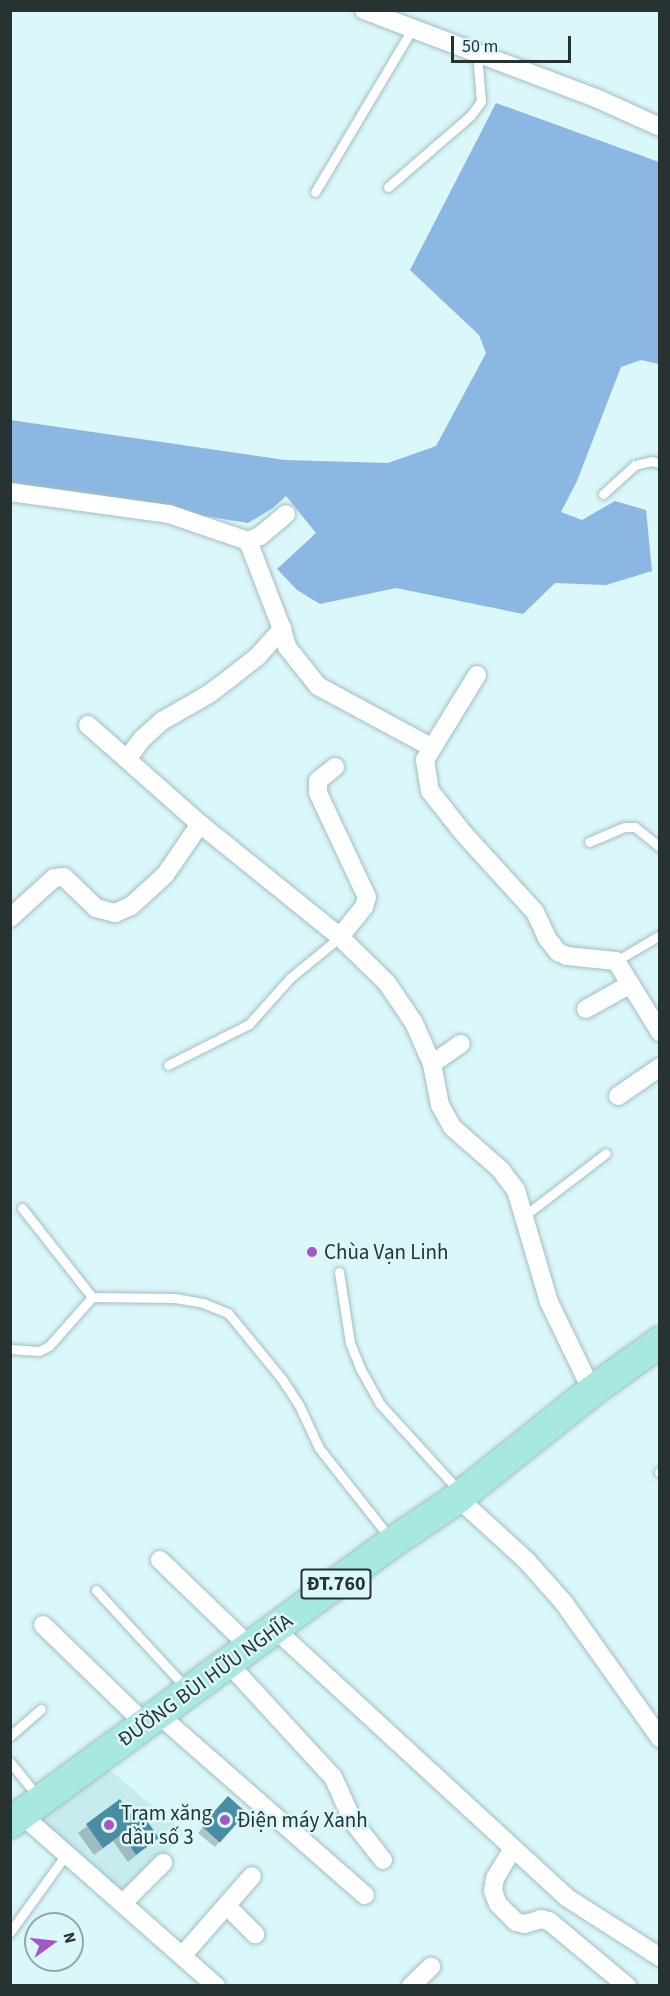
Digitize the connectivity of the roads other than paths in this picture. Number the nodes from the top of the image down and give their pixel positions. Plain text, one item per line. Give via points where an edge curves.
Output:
1 (364, 10) edge
2 (412, 29) junction
3 (477, 54) junction
4 (660, 127) edge
5 (388, 187) dead end
6 (315, 192) dead end
7 (660, 463) edge
8 (10, 492) edge
9 (603, 495) dead end
10 (286, 514) dead end
11 (249, 541) junction
12 (282, 629) junction
13 (477, 675) dead end
14 (88, 725) dead end
15 (431, 747) junction
16 (127, 759) junction
17 (335, 767) dead end
18 (200, 824) junction
19 (589, 842) dead end
20 (660, 847) edge
21 (10, 918) edge
22 (660, 935) edge
23 (340, 937) junction
24 (616, 961) junction
25 (631, 984) junction
26 (586, 1009) dead end
27 (660, 1032) edge
28 (461, 1044) dead end
29 (432, 1064) junction
30 (168, 1065) dead end
31 (660, 1067) edge
32 (618, 1096) dead end
33 (606, 1153) dead end
34 (22, 1208) dead end
35 (524, 1216) junction
36 (339, 1272) dead end
37 (92, 1297) junction
38 (10, 1349) edge
39 (657, 1349) edge
40 (592, 1391) junction
41 (460, 1496) junction
42 (393, 1542) junction
43 (160, 1560) dead end
44 (96, 1590) dead end
45 (43, 1625) dead end
46 (275, 1629) junction
47 (239, 1655) junction
48 (190, 1691) junction
49 (41, 1709) dead end
50 (653, 1714) edge
51 (152, 1719) junction
52 (10, 1736) edge
53 (660, 1738) edge
54 (10, 1762) edge
55 (25, 1813) edge
56 (512, 1850) junction
57 (67, 1853) junction
58 (383, 1860) dead end
59 (163, 1863) dead end
60 (252, 1876) dead end
61 (365, 1895) dead end
62 (123, 1903) junction
63 (227, 1906) junction
64 (10, 1932) edge
65 (255, 1934) dead end
66 (183, 1956) junction
67 (660, 1956) edge
68 (431, 1967) dead end
69 (216, 1986) edge
70 (411, 1986) edge
71 (627, 1986) edge

1 - 2 street
2 - 3 street
2 - 6 lane
3 - 4 street via 596,98
3 - 5 lane via 481,101 471,115
7 - 9 lane via 635,465
8 - 11 street via 169,514
10 - 11 street
11 - 12 street
12 - 15 street via 287,647 318,686
12 - 16 street via 257,657 230,678 162,721
13 - 15 street
14 - 16 street
15 - 24 street via 425,760 430,791 534,912 558,952
16 - 18 street
17 - 23 street via 318,781 318,793 366,897 364,907
18 - 21 street via 165,875 131,906 115,913 96,908 64,877 54,878
18 - 23 street
19 - 20 lane via 625,827 635,827
22 - 24 lane
23 - 29 street via 387,983 414,1023
23 - 30 lane via 290,978 249,1024
24 - 25 street
25 - 26 street
25 - 27 street
28 - 29 street
29 - 35 street via 440,1105 452,1127 500,1169 516,1190
31 - 32 street
33 - 35 lane
34 - 37 lane
35 - 40 street via 549,1302
36 - 41 lane via 350,1342 360,1368 380,1404
37 - 38 lane via 50,1346 39,1351
37 - 42 lane via 175,1298 203,1302 228,1313 282,1379 319,1448
39 - 40 main road, ĐƯỜNG BÙI HỮU NGHĨA / ĐT.760
40 - 41 main road, ĐƯỜNG BÙI HỮU NGHĨA / ĐT.760
41 - 42 main road, ĐƯỜNG BÙI HỮU NGHĨA / ĐT.760
41 - 50 street via 544,1580
42 - 46 main road, ĐƯỜNG BÙI HỮU NGHĨA / ĐT.760
43 - 47 street
44 - 48 lane
45 - 51 street
46 - 47 main road, ĐƯỜNG BÙI HỮU NGHĨA / ĐT.760
46 - 56 street
47 - 48 main road, ĐƯỜNG BÙI HỮU NGHĨA / ĐT.760
47 - 58 street via 333,1777 354,1823
48 - 51 main road, ĐƯỜNG BÙI HỮU NGHĨA / ĐT.760
49 - 52 lane
50 - 53 street
51 - 55 main road, ĐƯỜNG BÙI HỮU NGHĨA / ĐT.760
51 - 61 street
54 - 55 lane
55 - 57 street
56 - 67 street via 566,1897
56 - 71 street via 495,1878 493,1891 498,1904 516,1922 549,1921
57 - 62 street
57 - 64 lane
59 - 62 street
60 - 63 street
62 - 66 street
63 - 65 street
63 - 66 street
66 - 69 street
68 - 70 street

